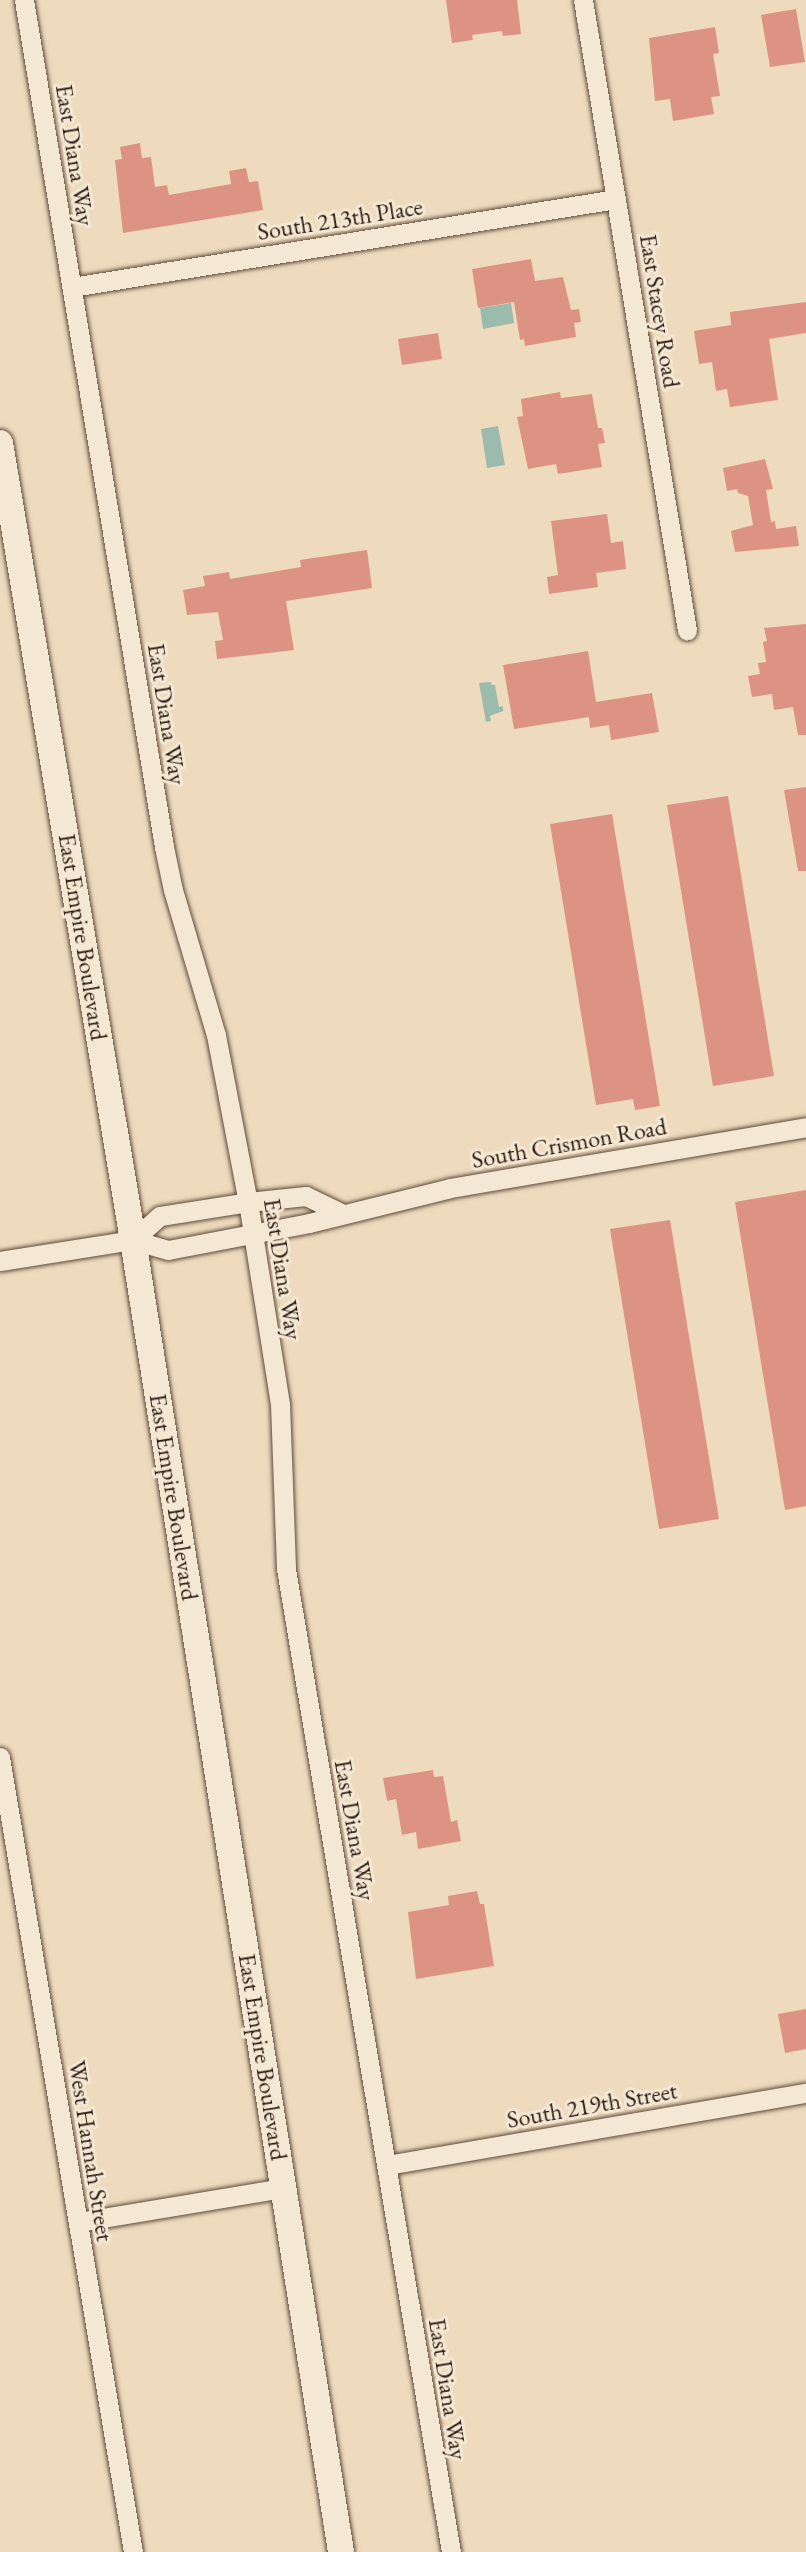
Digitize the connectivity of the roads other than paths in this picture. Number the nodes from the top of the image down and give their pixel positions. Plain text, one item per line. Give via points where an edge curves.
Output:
1 (24, 0) edge
2 (583, 0) edge
3 (616, 200) junction
4 (72, 287) junction
5 (0, 443) edge
6 (687, 630) dead end
7 (806, 1127) edge
8 (248, 1202) junction
9 (341, 1213) junction
10 (253, 1234) junction
11 (133, 1240) junction
12 (0, 1261) edge
13 (0, 1757) edge
14 (806, 2093) edge
15 (387, 2165) junction
16 (283, 2188) junction
17 (78, 2222) junction
18 (133, 2552) edge
19 (341, 2552) edge
20 (451, 2552) edge

1 - 4 street, East Diana Way
2 - 3 street, East Stacey Road
3 - 4 street, South 213th Place
3 - 6 street, East Stacey Road
4 - 8 street, East Diana Way via 164,847 219,1047
5 - 11 street, East Empire Boulevard
7 - 9 street, South Crismon Road via 450,1188
8 - 9 street via 306,1196
8 - 10 street, East Diana Way
8 - 11 street via 160,1216
9 - 10 street, South Crismon Road
10 - 11 street, South Crismon Road via 168,1250
10 - 15 street, East Diana Way via 280,1404 286,1569
11 - 12 street
11 - 16 street, East Empire Boulevard
13 - 17 street, West Hannah Street
14 - 15 street, South 219th Street
15 - 20 street, East Diana Way
16 - 17 street
16 - 19 street, East Empire Boulevard
17 - 18 street, West Hannah Street

